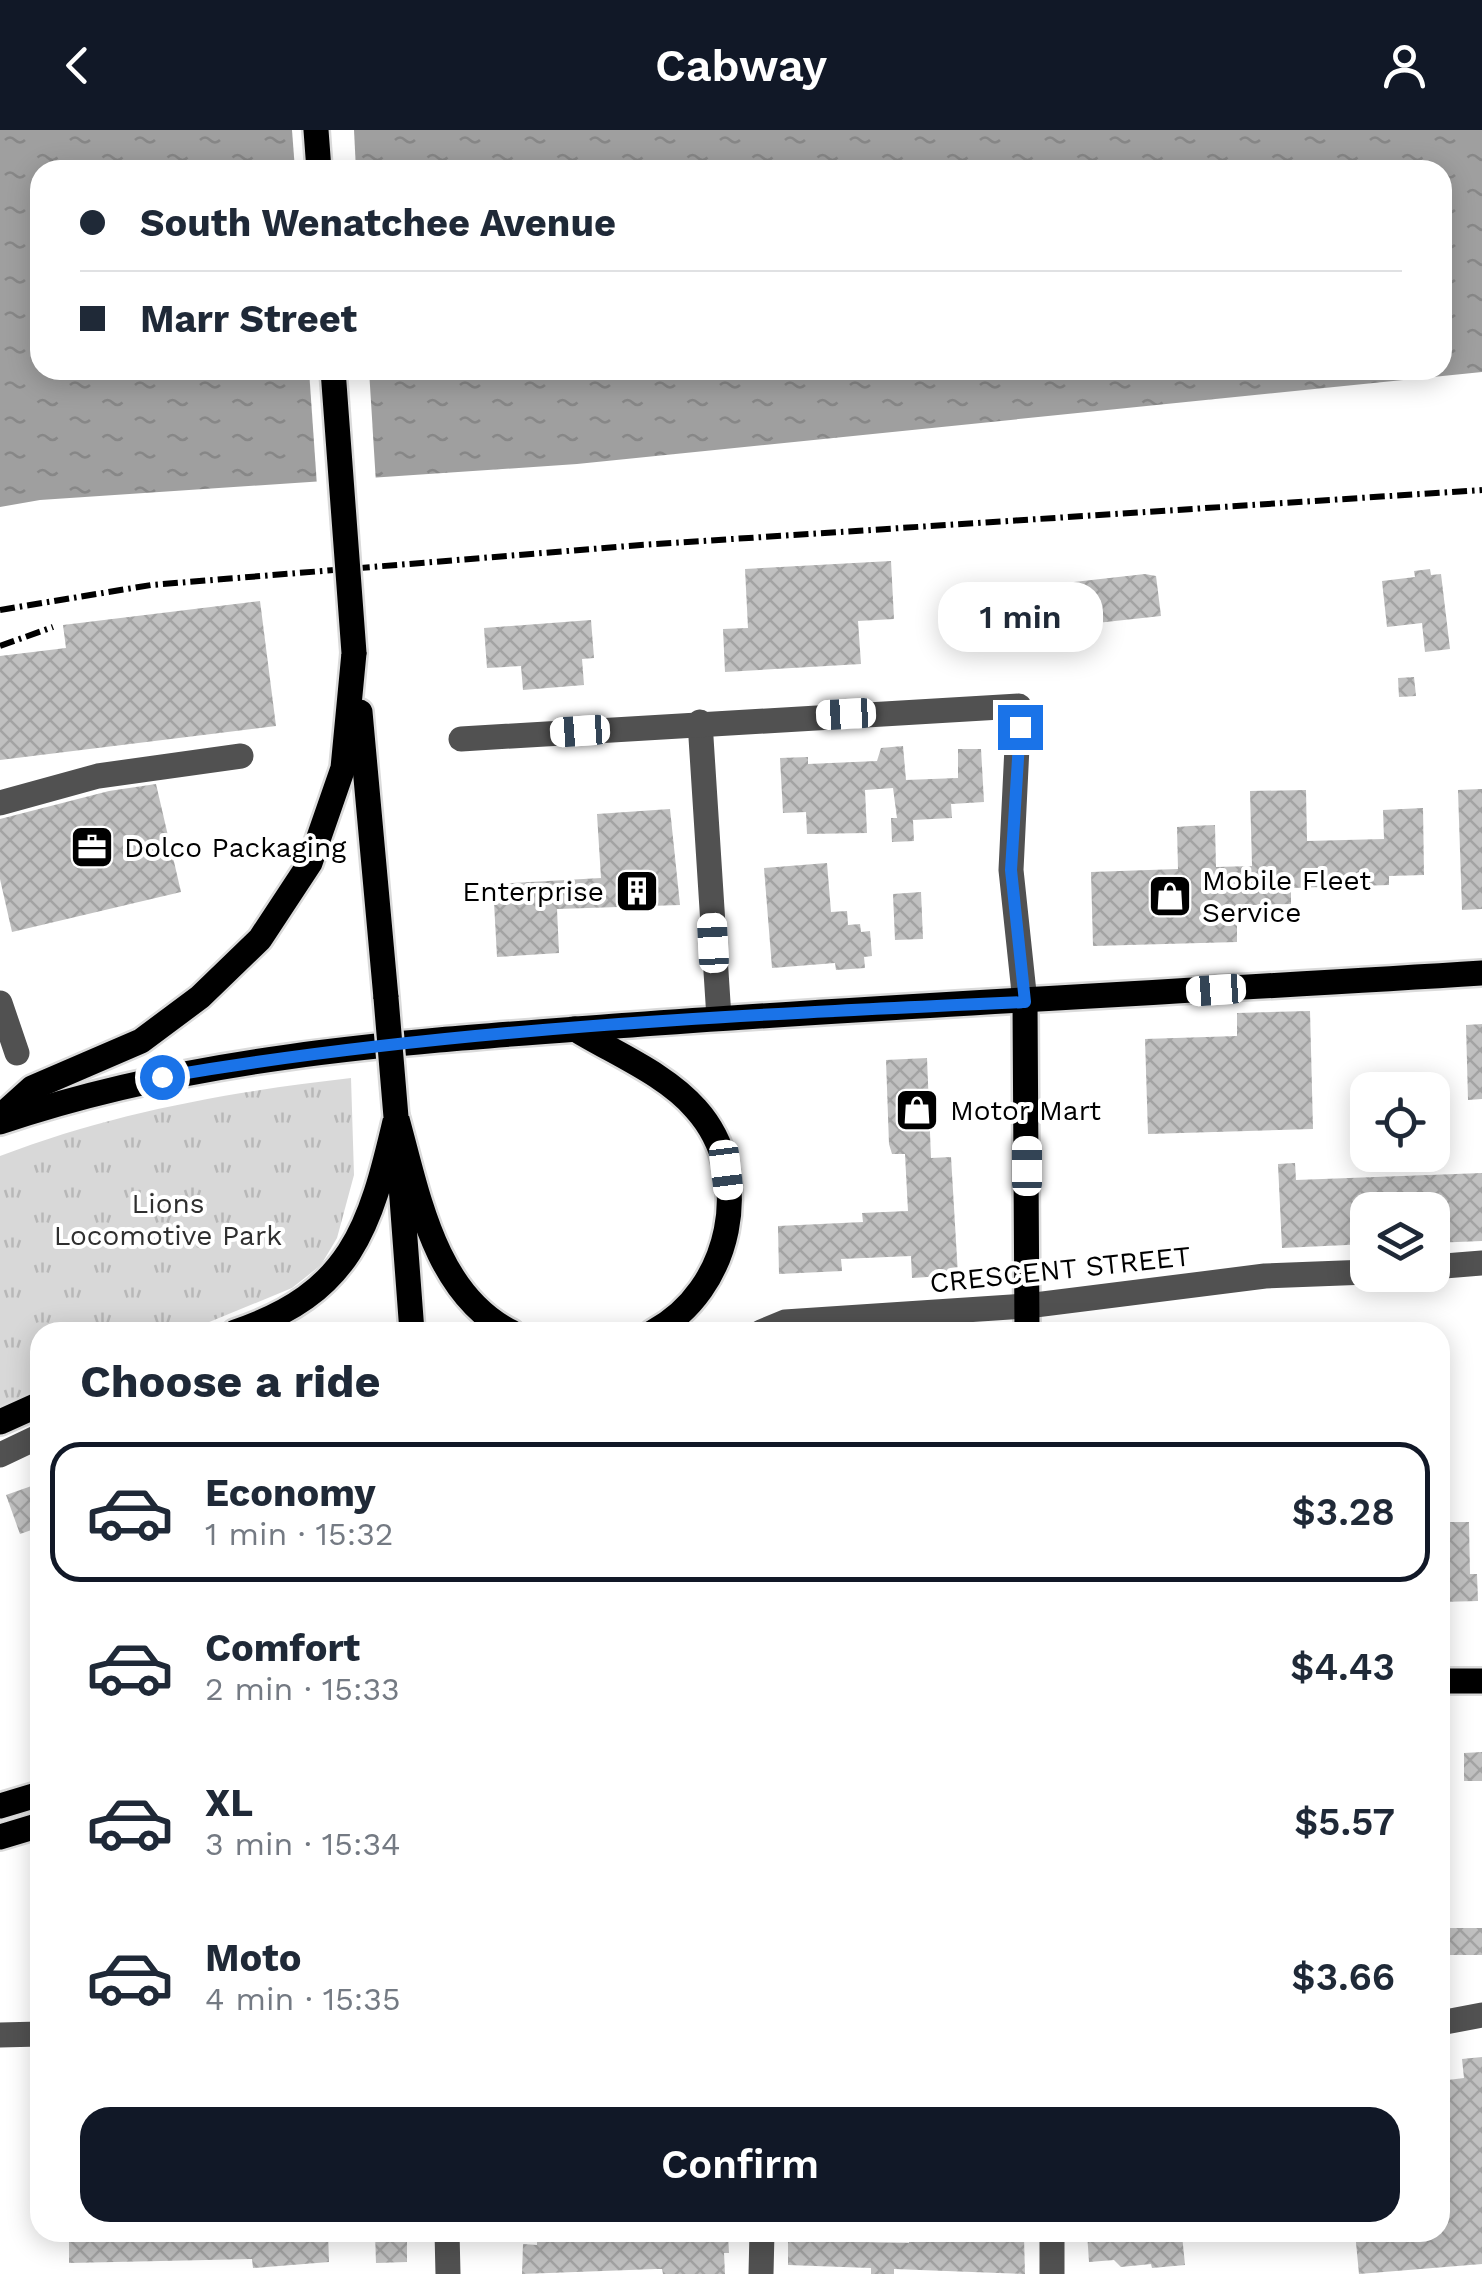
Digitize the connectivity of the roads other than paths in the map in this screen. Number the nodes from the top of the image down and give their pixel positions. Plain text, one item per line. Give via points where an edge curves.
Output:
1 (316, 130) edge
2 (318, 160) edge
3 (335, 380) edge
4 (354, 653) junction
5 (700, 722) junction
6 (461, 739) dead end
7 (241, 756) dead end
8 (0, 803) edge
9 (1482, 973) edge
10 (1025, 1002) junction
11 (0, 1003) edge
12 (718, 1018) junction
13 (575, 1029) junction
14 (16, 1053) dead end
15 (396, 1117) junction
16 (0, 1119) edge
17 (1482, 1263) edge
18 (1450, 1266) edge
19 (1350, 1273) edge
20 (1027, 1306) junction
21 (260, 1322) edge
22 (411, 1322) edge
23 (498, 1322) edge
24 (672, 1322) edge
25 (786, 1322) edge
26 (1027, 1322) edge
27 (30, 1408) edge
28 (0, 1422) edge
29 (30, 1441) edge
30 (0, 1455) edge
31 (1482, 1680) edge
32 (1450, 1681) edge
33 (30, 1797) edge
34 (0, 1806) edge
35 (30, 1828) edge
36 (0, 1837) edge
37 (1482, 2016) edge
38 (1450, 2021) edge
39 (0, 2034) edge
40 (30, 2034) edge
41 (447, 2242) edge
42 (762, 2242) edge
43 (1052, 2242) edge
44 (448, 2274) edge
45 (762, 2274) edge
46 (1052, 2274) edge

1 - 2 main road
3 - 4 main road, bridge
4 - 15 main road, bridge
4 - 16 main road via 343,768 310,863 260,939 200,997 140,1040 32,1088
5 - 6 street
5 - 10 street via 1020,706 1011,870
5 - 12 street
7 - 8 street via 98,776
9 - 10 main road
10 - 12 main road
10 - 20 main road
11 - 14 street
12 - 13 main road
13 - 16 main road via 228,1065
13 - 24 main road via 695,1107 716,1136 730,1204 727,1232 698,1295
15 - 21 main road via 368,1213 340,1266 302,1305
15 - 22 main road
15 - 23 main road via 443,1262
17 - 18 street
19 - 20 street, CRESCENT STREET via 1266,1276
20 - 25 street, CRESCENT STREET
20 - 26 main road
27 - 28 main road
29 - 30 street
31 - 32 main road
33 - 34 main road
35 - 36 main road
37 - 38 street
39 - 40 street
41 - 44 street
42 - 45 street
43 - 46 street

